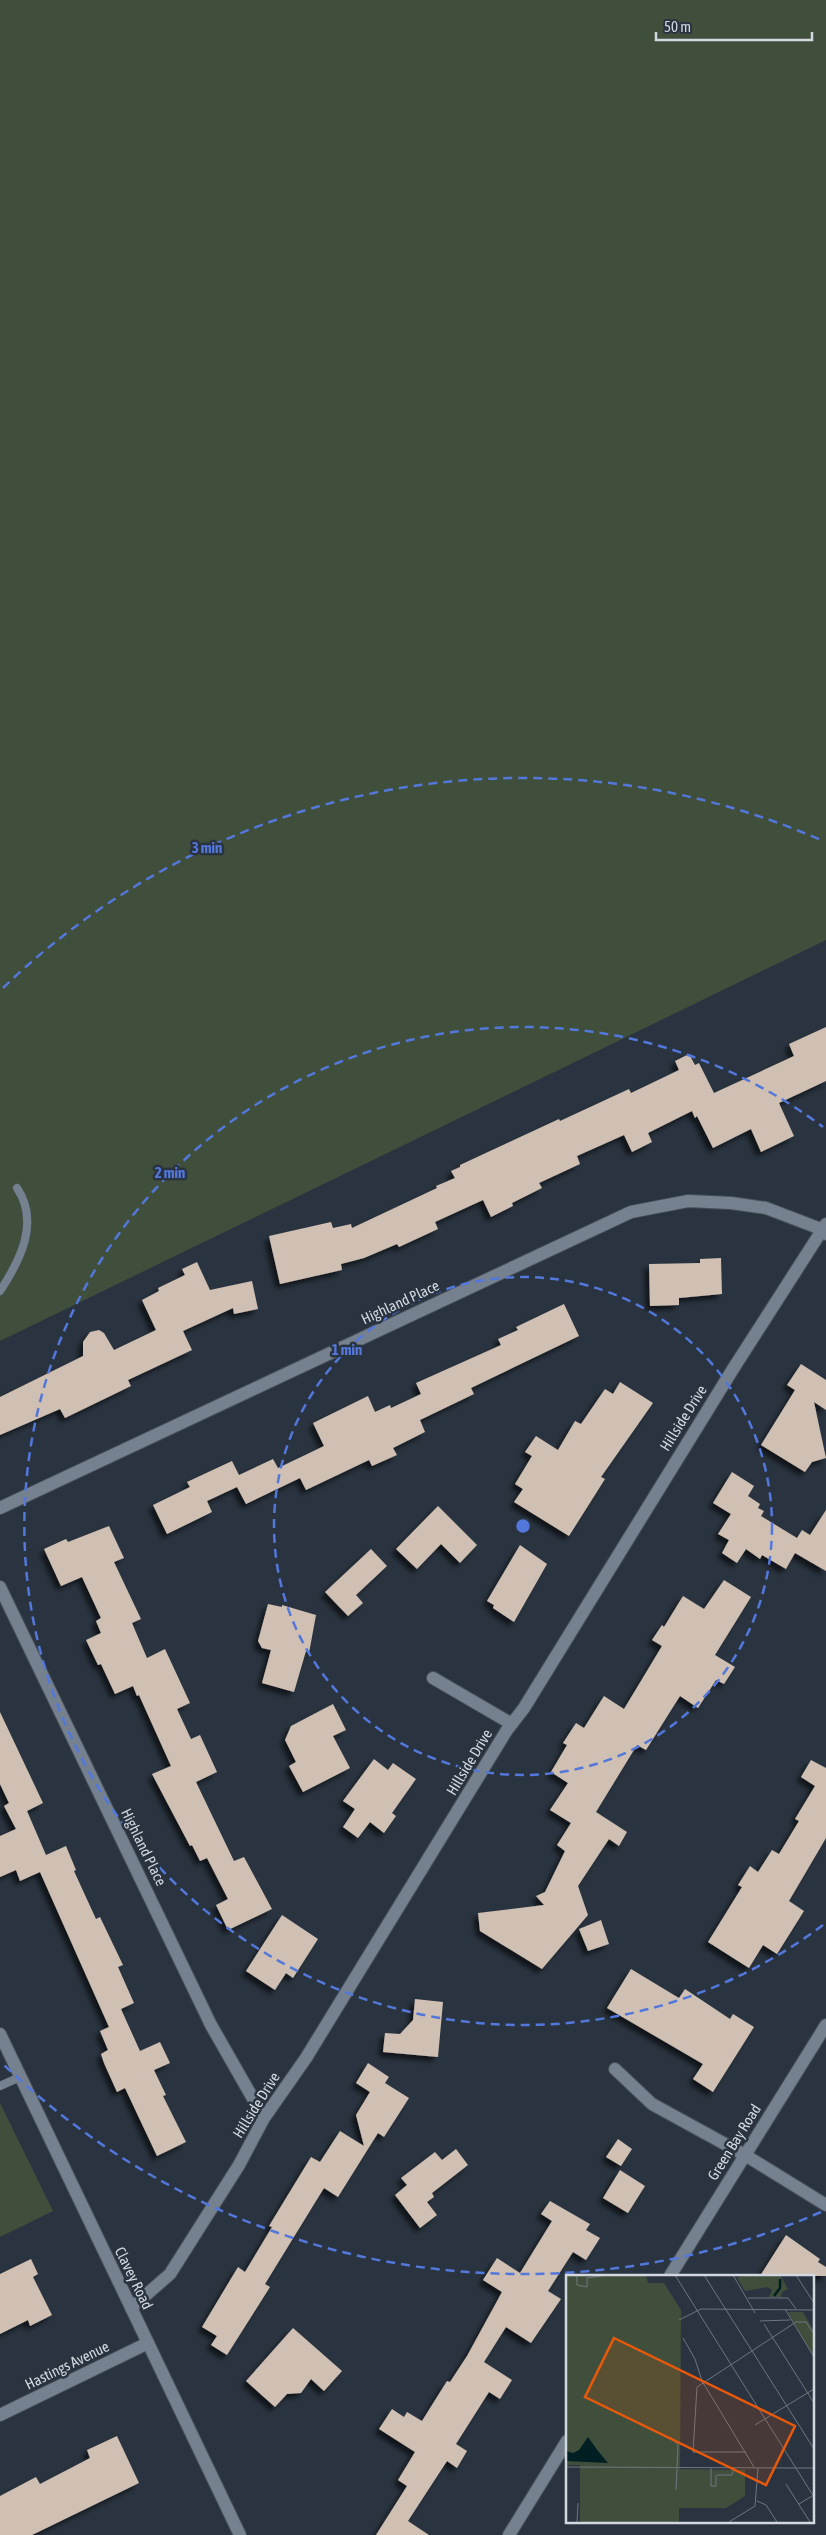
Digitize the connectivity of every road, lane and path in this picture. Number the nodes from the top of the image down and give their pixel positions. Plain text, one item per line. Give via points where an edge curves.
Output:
1 (17, 1188) dead end
2 (824, 1229) edge
3 (0, 1292) edge
4 (0, 1508) edge
5 (0, 1587) edge
6 (433, 1678) dead end
7 (512, 1724) junction
8 (826, 2025) edge
9 (0, 2034) edge
10 (615, 2069) dead end
11 (20, 2077) junction
12 (0, 2086) edge
13 (264, 2118) junction
14 (745, 2155) junction
15 (826, 2206) edge
16 (671, 2275) edge
17 (130, 2308) junction
18 (148, 2343) junction
19 (0, 2415) edge
20 (566, 2443) edge
21 (240, 2535) edge
22 (509, 2535) edge

1 - 3 lane via 28,1211 26,1240 16,1268
2 - 4 street, Highland Place via 766,1208 731,1203 688,1201 631,1212
2 - 7 street, Hillside Drive
5 - 13 street, Highland Place via 211,2025
6 - 7 street
7 - 13 street, Hillside Drive via 306,2058
8 - 14 street, Green Bay Road
9 - 11 street, Clavey Road
10 - 14 street via 652,2104
11 - 12 lane
11 - 17 street, Clavey Road
13 - 17 street, Hillside Drive via 170,2274
14 - 15 street
14 - 16 street, Green Bay Road
17 - 18 street, Clavey Road
18 - 19 street, Hastings Avenue
18 - 21 street, Clavey Road
20 - 22 street

